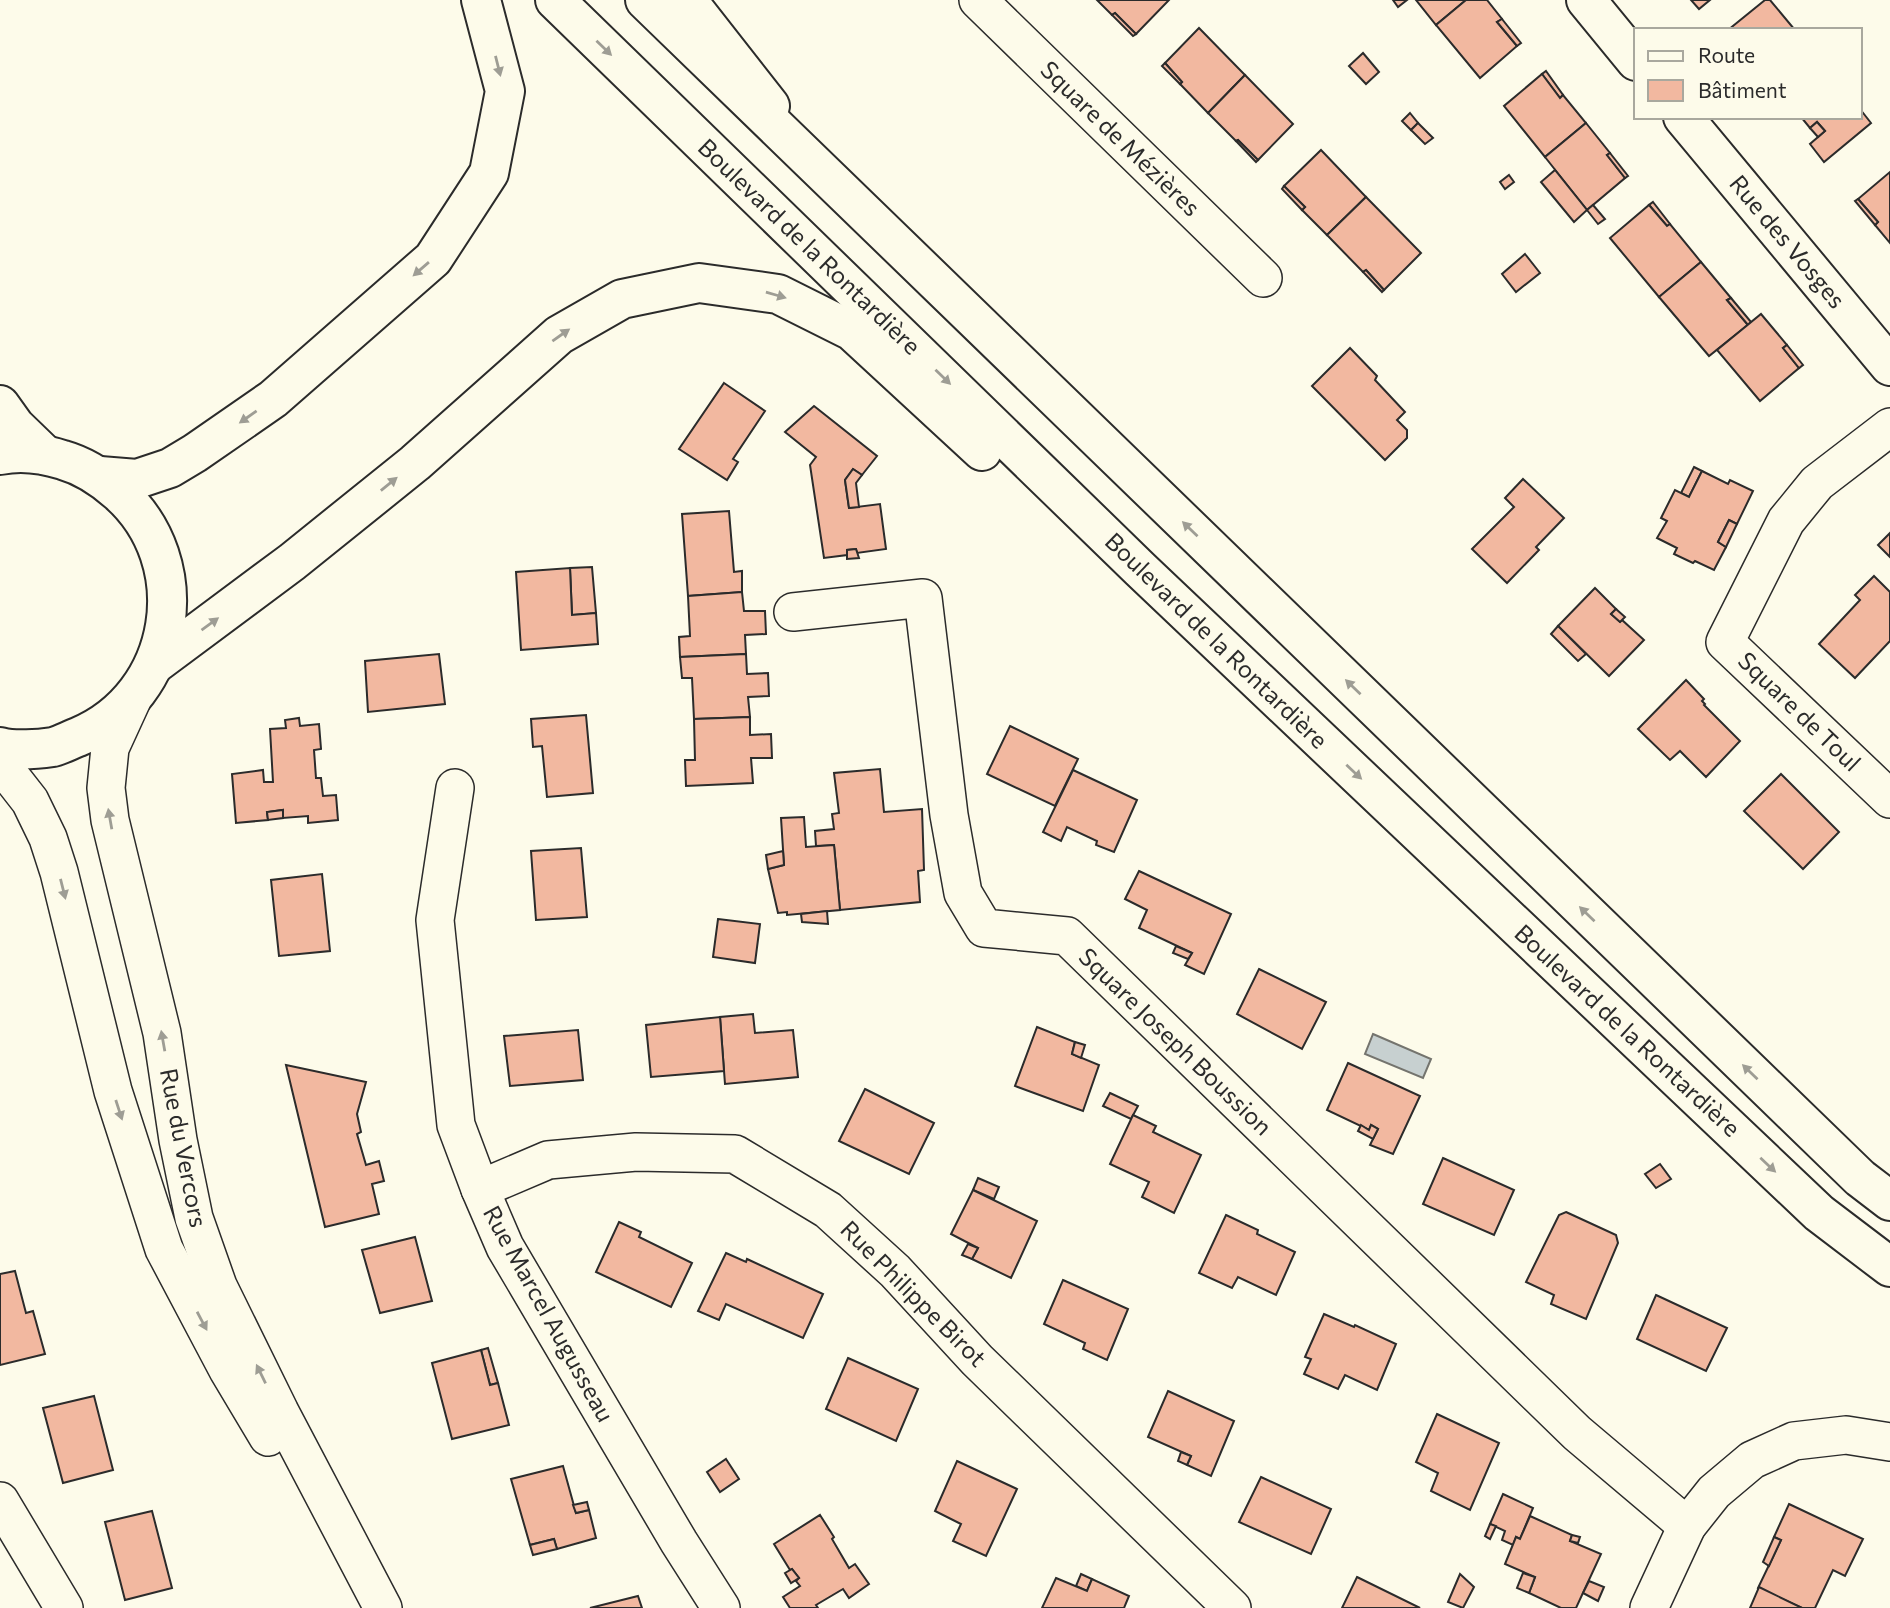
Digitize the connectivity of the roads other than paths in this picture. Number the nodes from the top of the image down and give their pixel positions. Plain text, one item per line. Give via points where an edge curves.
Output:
1 (481, 0) edge
2 (555, 0) edge
3 (645, 0) edge
4 (687, 0) edge
5 (978, 0) edge
6 (1586, 0) edge
7 (1634, 59) edge
8 (1685, 119) edge
9 (813, 164) junction
10 (1263, 278) dead end
11 (1890, 366) edge
12 (0, 405) edge
13 (1890, 428) edge
14 (0, 454) edge
15 (45, 455) junction
16 (100, 476) junction
17 (1140, 569) junction
18 (793, 611) dead end
19 (155, 664) junction
20 (132, 700) junction
21 (0, 747) edge
22 (0, 765) edge
23 (455, 788) dead end
24 (1890, 799) edge
25 (480, 1189) junction
26 (1890, 1201) edge
27 (1890, 1267) edge
28 (1890, 1442) edge
29 (0, 1501) edge
30 (1687, 1526) junction
31 (64, 1608) edge
32 (376, 1608) edge
33 (383, 1608) edge
34 (721, 1608) edge
35 (1232, 1608) edge
36 (1649, 1608) edge

1 -> 16 main road via 505,91 488,173 433,259 273,399 195,453 137,479
2 -> 17 main road, Boulevard de la Rontardière
3 - 9 main road
4 - 9 main road
5 - 10 street, Square de Mézières
6 - 7 main road
8 - 11 main road, Rue des Vosges
26 -> 9 main road via 1860,1178
12 - 15 main road
13 - 24 street, Square de Toul via 1817,483 1786,521 1725,642
14 - 15 main road
15 - 16 main road
16 - 19 main road via 132,504 156,540 167,581 167,624
19 -> 17 main road via 415,463 559,335 622,299 699,283 778,294 852,331 1026,492
17 -> 27 main road, Boulevard de la Rontardière via 1819,1213
18 - 30 street, Square Joseph Boussion via 923,598 963,893 984,928 1067,936 1577,1433
19 - 20 main road
20 - 21 main road via 96,729 54,746
33 -> 20 street, Rue du Vercors via 223,1297 194,1218 162,1033 107,799 110,748
22 -> 32 street, Rue du Vercors via 30,801 48,838 113,1091 164,1249 228,1370
23 - 25 street, Rue Marcel Augusseau via 435,920 456,1125
25 - 34 street, Rue Marcel Augusseau via 505,1247
25 - 35 street, Rue Philippe Birot via 548,1160 636,1152 735,1154 828,1210 895,1271 977,1360
28 - 30 street via 1846,1435 1794,1441 1752,1460 1714,1492
29 - 31 street
30 - 36 street

